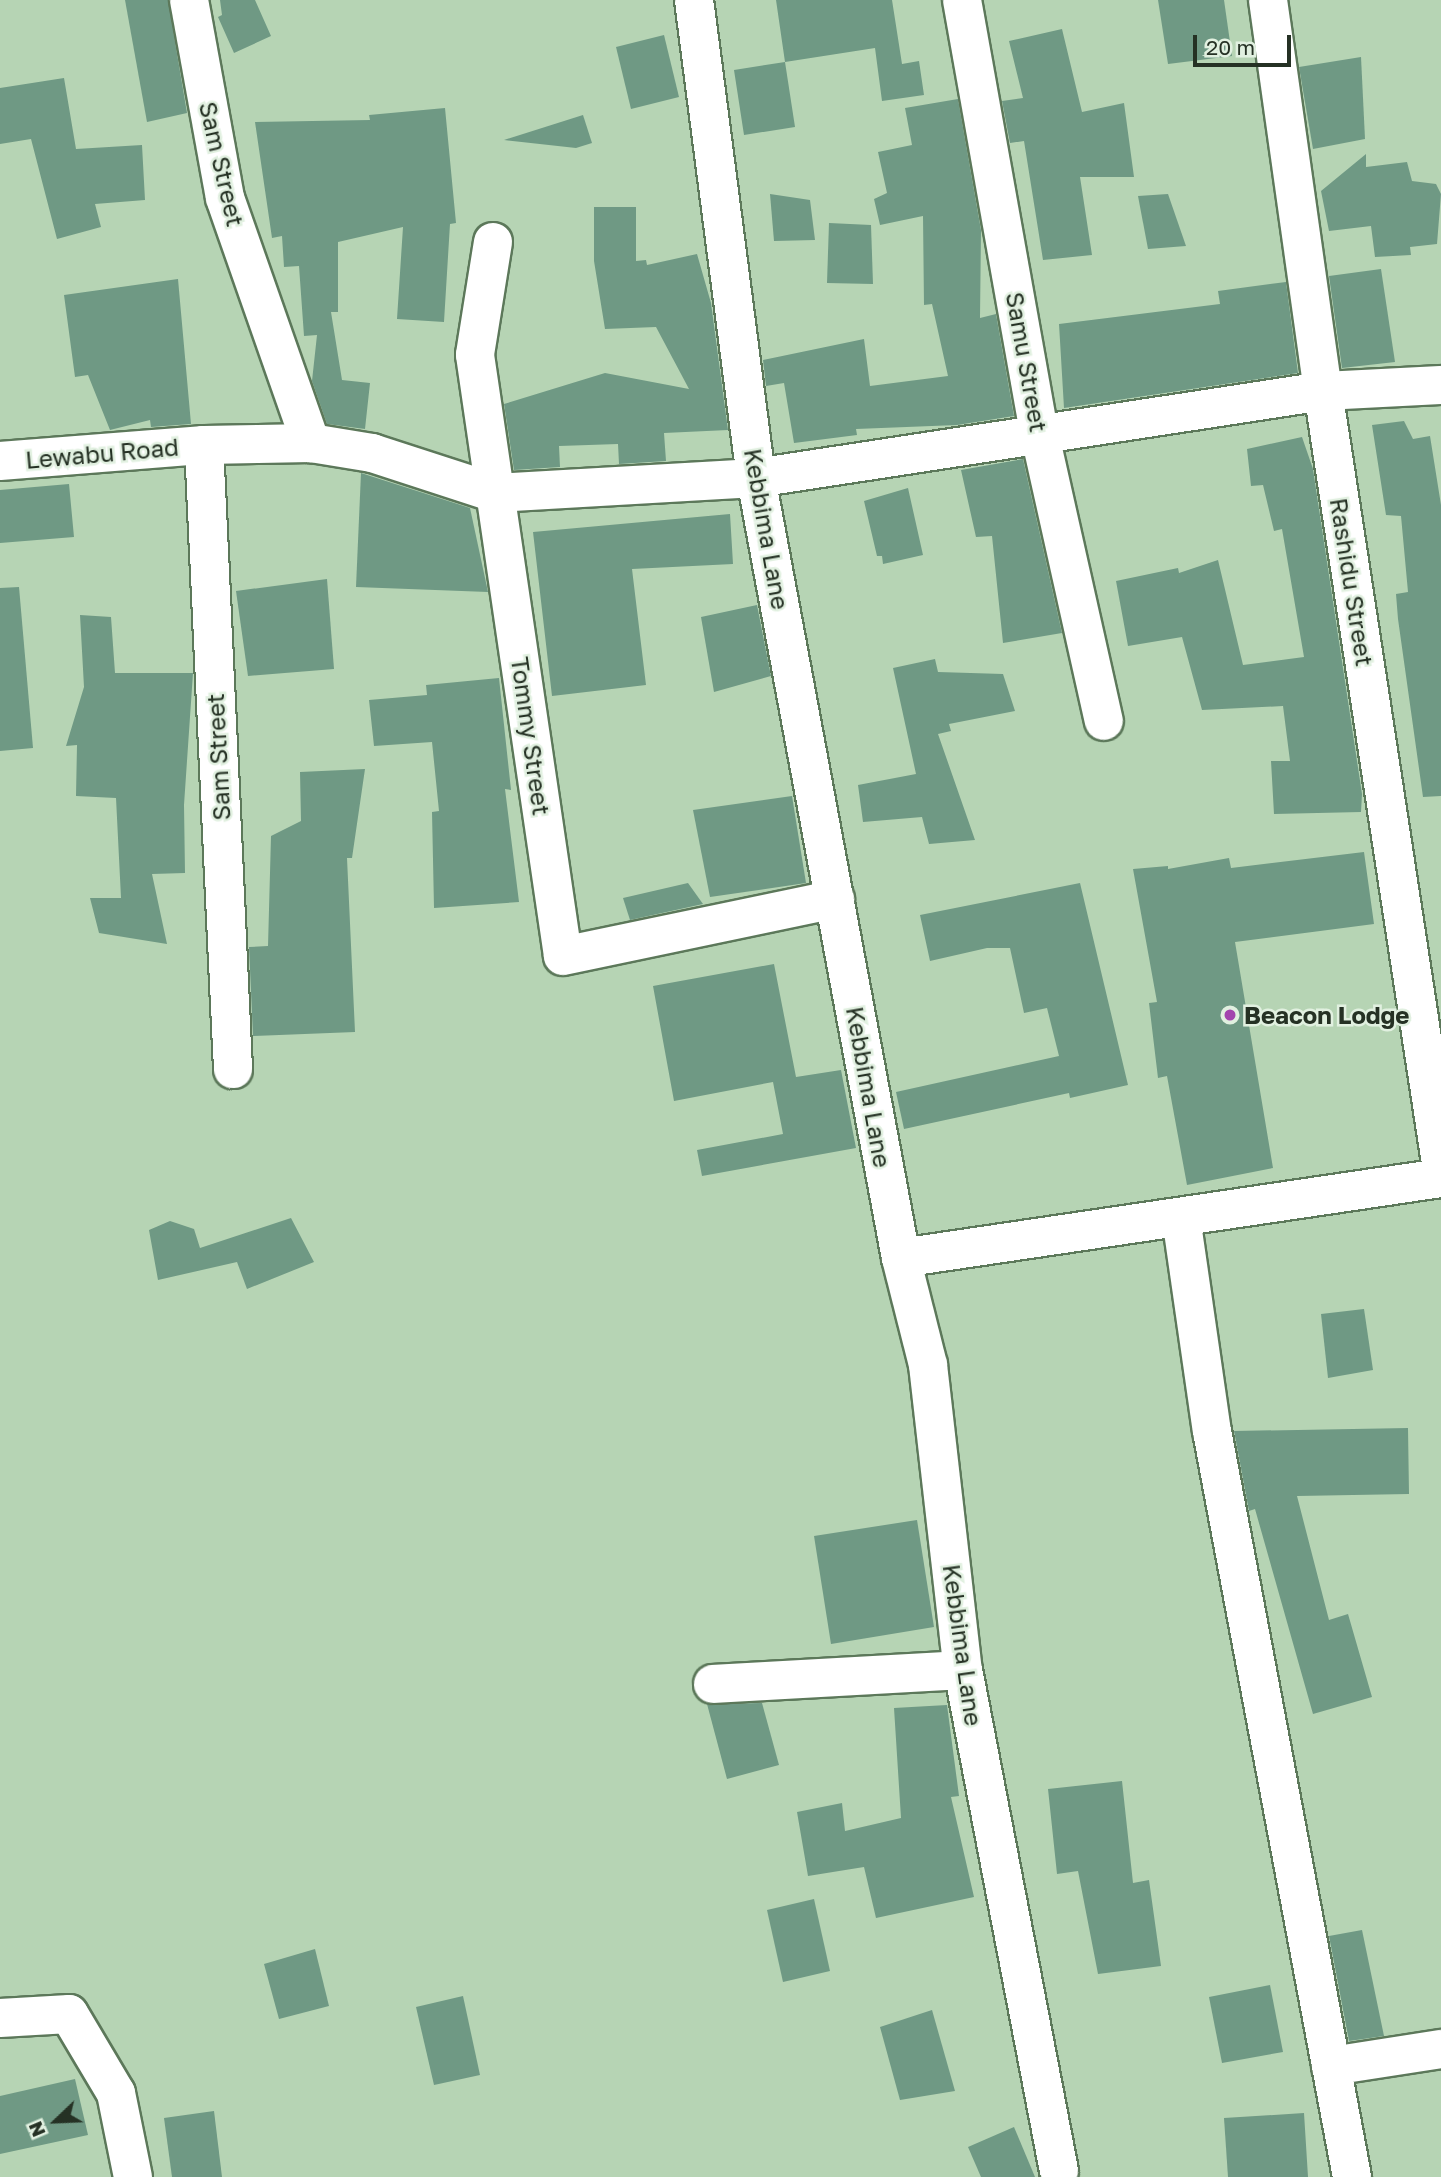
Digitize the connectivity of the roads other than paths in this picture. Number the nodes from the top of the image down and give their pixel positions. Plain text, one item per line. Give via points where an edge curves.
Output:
1 (189, 0) edge
2 (694, 0) edge
3 (962, 0) edge
4 (1268, 0) edge
5 (493, 242) dead end
6 (1441, 385) edge
7 (1323, 391) junction
8 (1039, 431) junction
9 (311, 443) junction
10 (204, 445) junction
11 (0, 461) edge
12 (756, 478) junction
13 (495, 492) junction
14 (1104, 720) dead end
15 (835, 899) junction
16 (233, 1069) dead end
17 (1441, 1163) edge
18 (1441, 1178) edge
19 (1181, 1217) junction
20 (901, 1258) junction
21 (964, 1670) junction
22 (713, 1684) dead end
23 (0, 2018) edge
24 (1441, 2049) edge
25 (1331, 2066) junction
26 (1059, 2171) dead end
27 (133, 2177) edge
28 (1352, 2177) edge

1 - 9 street, Sam Street via 225,198
2 - 12 street, Kebbima Lane
3 - 8 street, Samu Street
4 - 7 street, Rashidu Street
5 - 13 street, Tommy Street via 475,355
6 - 7 street
7 - 8 street
7 - 17 street, Rashidu Street
8 - 12 street
8 - 14 street, Samu Street
9 - 10 street, Lewabu Road
9 - 13 street, Lewabu Road via 372,453
10 - 11 street, Lewabu Road
10 - 16 street, Sam Street
12 - 13 street
12 - 15 street, Kebbima Lane
13 - 15 street, Tommy Street via 563,956
15 - 20 street, Kebbima Lane
18 - 19 street
19 - 20 street
19 - 25 street via 1212,1431
20 - 21 street, Kebbima Lane via 928,1365
21 - 22 street
21 - 26 street, Kebbima Lane
23 - 27 street via 69,2014 116,2093
24 - 25 street
25 - 28 street

